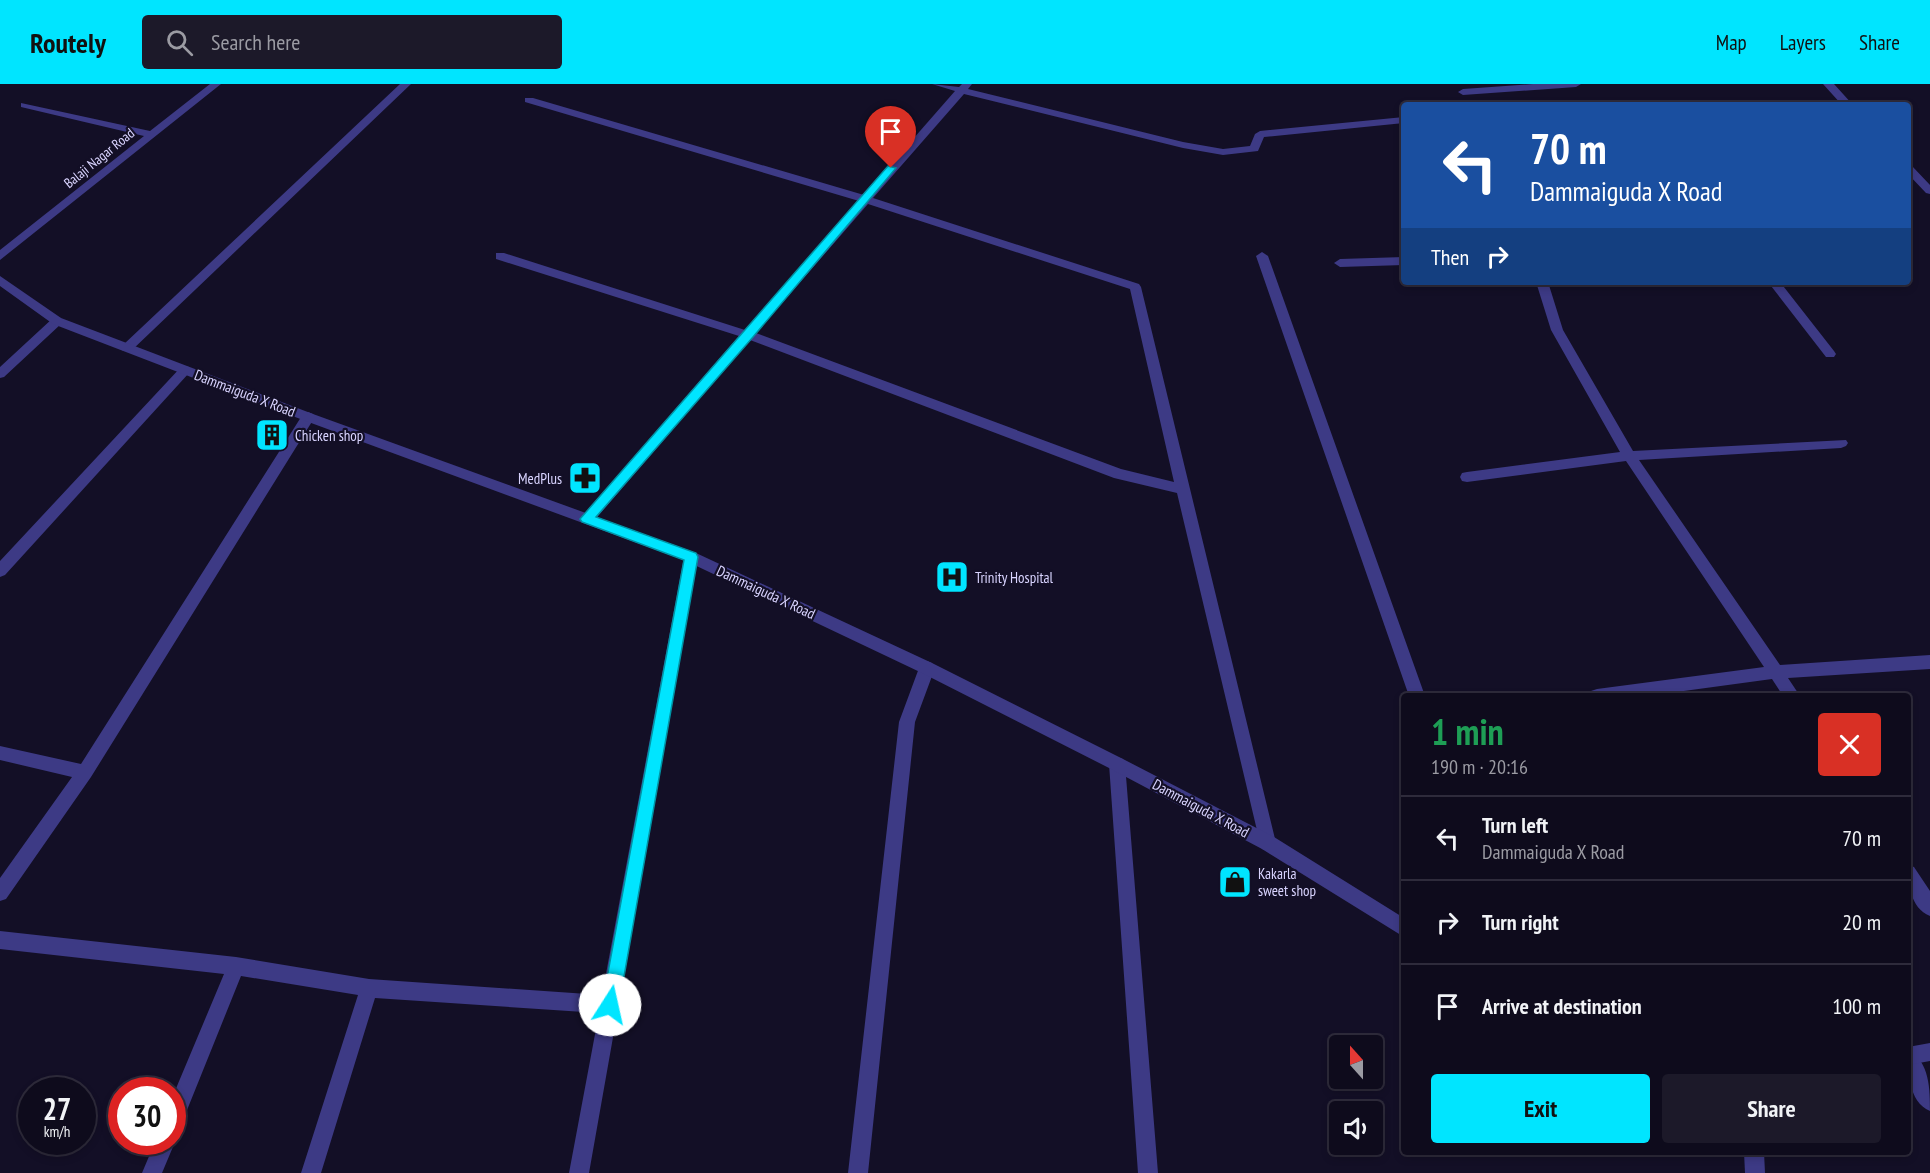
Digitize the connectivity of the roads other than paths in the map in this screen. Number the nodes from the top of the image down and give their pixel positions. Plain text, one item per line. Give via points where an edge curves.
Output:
1 (216, 84) edge
2 (406, 84) edge
3 (937, 84) edge
4 (1576, 84) edge
5 (1828, 84) edge
6 (964, 87) edge
7 (1460, 88) edge
8 (529, 100) dead end
9 (1470, 102) edge
10 (1845, 102) edge
11 (25, 105) dead end
12 (1401, 120) edge
13 (152, 135) junction
14 (1911, 171) edge
15 (1911, 186) edge
16 (1928, 188) edge
17 (864, 199) junction
18 (0, 256) edge
19 (500, 256) dead end
20 (1262, 256) dead end
21 (1401, 261) edge
22 (1340, 262) dead end
23 (0, 280) edge
24 (1543, 285) edge
25 (1776, 285) edge
26 (57, 321) junction
27 (749, 335) junction
28 (127, 348) junction
29 (1830, 354) dead end
30 (184, 370) junction
31 (0, 374) edge
32 (308, 417) junction
33 (1841, 443) dead end
34 (1629, 456) junction
35 (1467, 477) dead end
36 (1183, 489) junction
37 (586, 519) junction
38 (691, 557) junction
39 (0, 571) edge
40 (1930, 662) edge
41 (927, 668) junction
42 (1776, 672) junction
43 (1416, 693) edge
44 (1619, 693) edge
45 (1790, 693) edge
46 (0, 753) edge
47 (1117, 764) junction
48 (85, 772) junction
49 (1268, 843) junction
50 (1911, 878) edge
51 (0, 892) edge
52 (1930, 907) edge
53 (1401, 926) edge
54 (0, 940) edge
55 (236, 966) junction
56 (369, 988) junction
57 (610, 1005) junction
58 (1930, 1052) edge
59 (1911, 1057) edge
60 (1911, 1064) edge
61 (186, 1089) edge
62 (1930, 1101) edge
63 (160, 1155) edge
64 (1754, 1155) edge
65 (152, 1173) edge
66 (311, 1173) edge
67 (579, 1173) edge
68 (858, 1173) edge
69 (1149, 1173) edge
70 (1755, 1173) edge

1 - 13 street, Balaji Nagar Road
2 - 28 street
3 - 6 street
4 - 7 street
5 - 10 street
6 - 12 street via 1223,152 1254,149 1260,134
6 - 17 street
7 - 9 street
8 - 17 street
11 - 13 street
13 - 18 street, Balaji Nagar Road
14 - 16 street
15 - 16 street
17 - 27 street
17 - 36 street via 1135,287
19 - 27 street
20 - 43 street
21 - 22 street
23 - 26 street, Dammaiguda X Road
24 - 34 street via 1557,330
25 - 29 street
26 - 28 street, Dammaiguda X Road
26 - 31 street
27 - 36 street via 1119,474
27 - 37 street
28 - 30 street, Dammaiguda X Road
30 - 32 street, Dammaiguda X Road
30 - 39 street
32 - 37 street, Dammaiguda X Road
32 - 48 street
33 - 34 street
34 - 35 street
34 - 42 street
36 - 49 street
37 - 38 street, Dammaiguda X Road
38 - 41 street, Dammaiguda X Road
38 - 57 street
40 - 42 street
41 - 47 street, Dammaiguda X Road
41 - 68 street via 907,722
42 - 44 street
42 - 45 street
46 - 48 street
47 - 49 street, Dammaiguda X Road
47 - 69 street
48 - 51 street
49 - 53 street, Dammaiguda X Road
50 - 52 street
54 - 55 street
55 - 56 street
55 - 61 street
56 - 57 street
56 - 66 street
57 - 67 street
58 - 59 street
60 - 62 street
63 - 65 street
64 - 70 street

